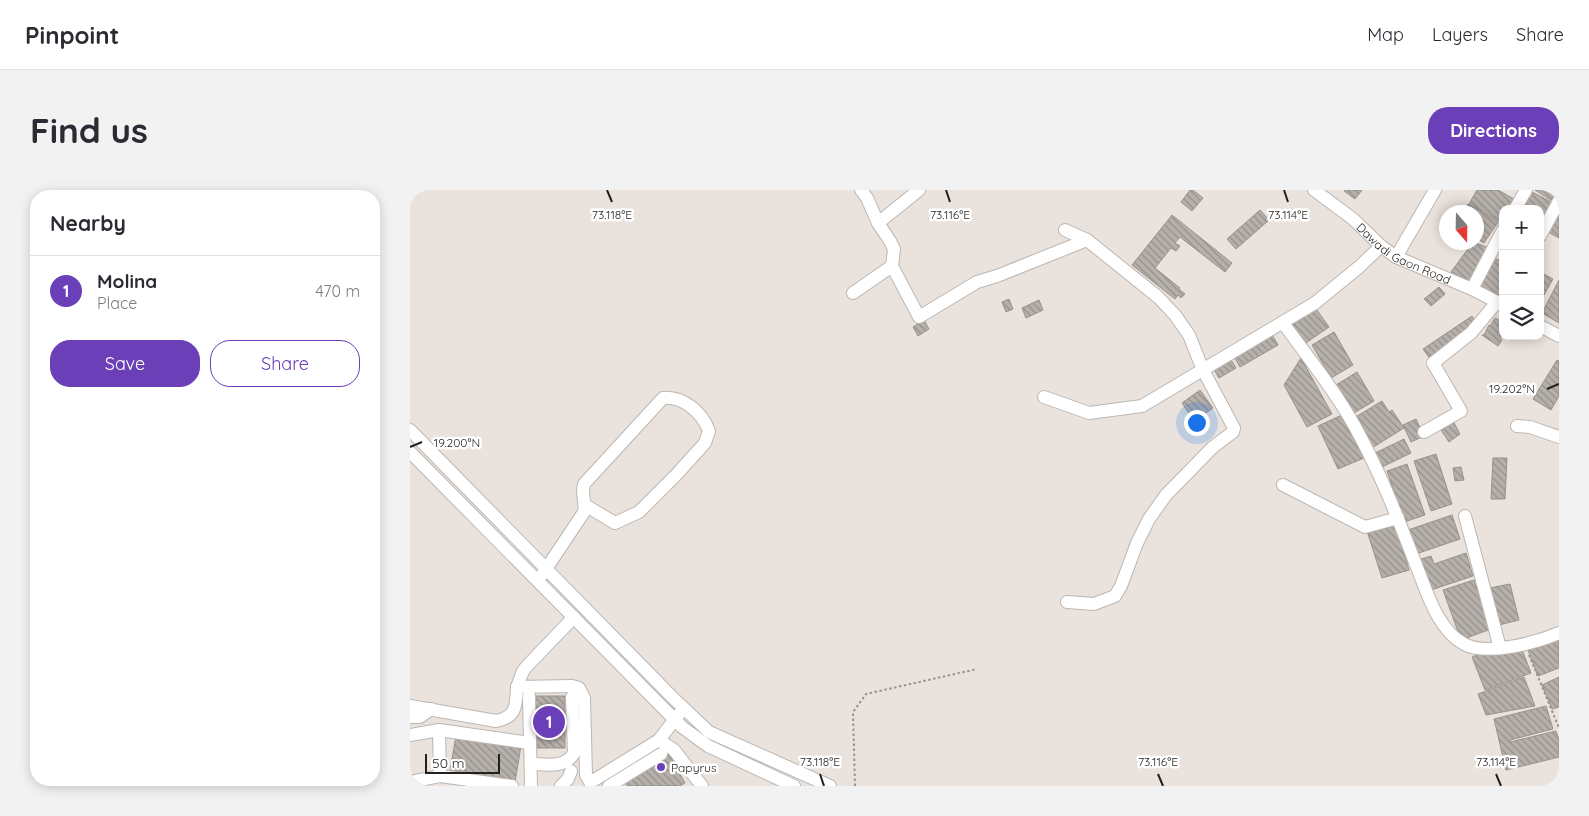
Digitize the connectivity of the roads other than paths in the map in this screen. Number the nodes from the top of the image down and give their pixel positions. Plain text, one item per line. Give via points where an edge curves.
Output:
1 (861, 190) edge
2 (919, 190) edge
3 (1314, 190) edge
4 (1435, 190) edge
5 (1526, 190) edge
6 (1559, 201) edge
7 (1517, 205) edge
8 (878, 223) junction
9 (1544, 229) edge
10 (1065, 230) dead end
11 (1499, 238) edge
12 (1087, 240) junction
13 (1381, 246) junction
14 (1396, 257) junction
15 (892, 266) junction
16 (1472, 289) junction
17 (853, 293) dead end
18 (1499, 303) edge
19 (1499, 305) edge
20 (1283, 323) junction
21 (1544, 328) edge
22 (1559, 336) edge
23 (1203, 370) junction
24 (1044, 397) dead end
25 (1517, 426) dead end
26 (410, 430) edge
27 (1424, 432) dead end
28 (1559, 437) edge
29 (410, 452) edge
30 (1283, 485) dead end
31 (585, 505) junction
32 (1465, 516) dead end
33 (1398, 518) junction
34 (547, 568) junction
35 (538, 581) junction
36 (1067, 602) dead end
37 (574, 617) junction
38 (1559, 633) edge
39 (1500, 648) junction
40 (517, 687) junction
41 (529, 696) dead end
42 (572, 697) dead end
43 (410, 706) edge
44 (684, 708) junction
45 (431, 709) junction
46 (410, 717) edge
47 (675, 720) junction
48 (439, 730) junction
49 (410, 736) edge
50 (659, 740) junction
51 (530, 743) junction
52 (661, 754) dead end
53 (531, 764) junction
54 (571, 771) dead end
55 (440, 776) junction
56 (410, 782) edge
57 (587, 784) edge
58 (419, 786) edge
59 (474, 786) edge
60 (512, 786) edge
61 (531, 786) edge
62 (561, 786) edge
63 (609, 786) edge
64 (702, 786) edge
65 (794, 786) edge
66 (830, 786) edge

1 - 8 street
2 - 8 street
3 - 13 street, Dawadi Gaon Road via 1353,218
4 - 14 street
5 - 7 street
6 - 9 street
8 - 15 street via 894,249
10 - 12 street
11 - 16 street
12 - 15 street via 977,282 919,317
12 - 23 street via 1158,297 1175,315 1189,335
13 - 14 street, Dawadi Gaon Road
13 - 20 street via 1315,303
14 - 16 street, Dawadi Gaon Road
15 - 17 street
16 - 18 street, Dawadi Gaon Road
19 - 27 street via 1471,333 1433,363 1461,411
20 - 23 street
20 - 33 street via 1354,424
21 - 22 street
23 - 24 street via 1142,406 1089,413
23 - 36 street via 1232,422 1233,432 1166,495 1137,542 1122,586 1115,596 1094,604
25 - 28 street
26 - 34 street
29 - 35 street
30 - 33 street via 1365,527
31 - 31 street via 584,484 663,398 674,397 705,420 709,431 704,443 639,512 615,523
31 - 34 street via 584,512
32 - 39 street
33 - 39 street via 1430,603 1446,627 1471,648
34 - 35 street
34 - 44 street
35 - 37 street
37 - 40 street via 527,666
37 - 47 street
38 - 39 street via 1540,641
40 - 45 street via 516,707 504,719 496,721
40 - 57 street via 572,686 583,693
41 - 51 street
42 - 53 street via 574,753 570,760 564,764
43 - 45 street
44 - 47 street
44 - 66 street via 709,732
45 - 46 street via 420,717
47 - 50 street
47 - 65 street via 708,746
48 - 49 street
48 - 51 street
48 - 55 street
50 - 57 street
50 - 64 street via 674,750
51 - 53 street
52 - 63 street
53 - 61 street
54 - 62 street
55 - 56 street
55 - 60 street
58 - 59 street via 443,780

